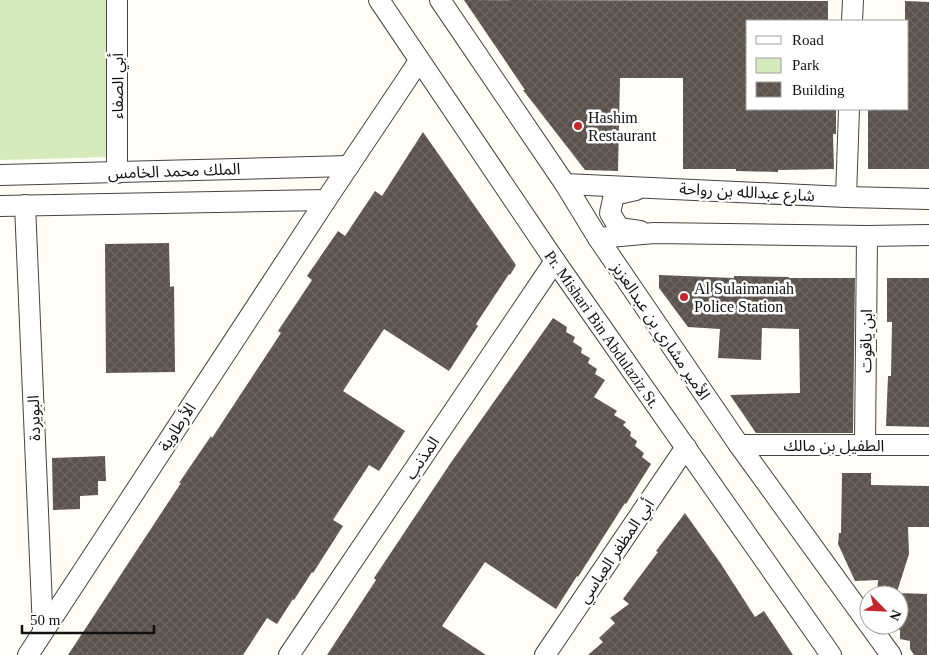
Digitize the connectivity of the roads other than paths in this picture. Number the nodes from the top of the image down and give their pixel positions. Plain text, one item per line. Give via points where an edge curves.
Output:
1 (116, 0) edge
2 (379, 0) edge
3 (440, 0) edge
4 (852, 0) edge
5 (852, 20) edge
6 (419, 61) junction
7 (849, 110) edge
8 (349, 166) junction
9 (117, 173) junction
10 (0, 175) edge
11 (565, 184) junction
12 (650, 187) junction
13 (846, 197) junction
14 (929, 199) edge
15 (326, 200) junction
16 (25, 205) junction
17 (0, 206) edge
18 (654, 233) junction
19 (929, 235) edge
20 (868, 236) junction
21 (598, 238) junction
22 (555, 261) junction
23 (739, 445) junction
24 (865, 445) junction
25 (929, 446) edge
26 (686, 447) junction
27 (43, 630) junction
28 (823, 652) edge
29 (28, 655) edge
30 (289, 655) edge
31 (545, 655) edge
32 (890, 655) edge

1 - 9 street, أبي الصفاء
2 - 6 street, Pr. Mishari Bin Abdulaziz St.
3 - 11 street, الأمير مشاري بن عبدالعزيز
4 - 5 street
6 - 8 street, الأرطاوية
6 - 22 street, Pr. Mishari Bin Abdulaziz St.
7 - 13 street
8 - 9 street, الملك محمد الخامس
8 - 15 street, الأرطاوية
9 - 10 street, الملك محمد الخامس
11 - 12 street, شارع عبدالله بن رواحة
11 - 21 street, الأمير مشاري بن عبدالعزيز
12 - 13 street, شارع عبدالله بن رواحة
12 - 18 street via 614,195 610,213 619,228
13 - 14 street, شارع عبدالله بن رواحة
15 - 16 street, الملك محمد الخامس
15 - 27 street, الأرطاوية
16 - 17 street, الملك محمد الخامس
16 - 27 street, البويردة
18 - 20 street
18 - 21 street
19 - 20 street
20 - 24 street, ابن ياقوت
21 - 23 street, الأمير مشاري بن عبدالعزيز
22 - 26 street, Pr. Mishari Bin Abdulaziz St.
22 - 30 street, المذنب
23 - 24 street, الطفيل بن مالك
23 - 32 street, الأمير مشاري بن عبدالعزيز
24 - 25 street, الطفيل بن مالك
26 - 28 street, Pr. Mishari Bin Abdulaziz St.
26 - 31 street, أبي المظفر العباسي
27 - 29 street, الأرطاوية

